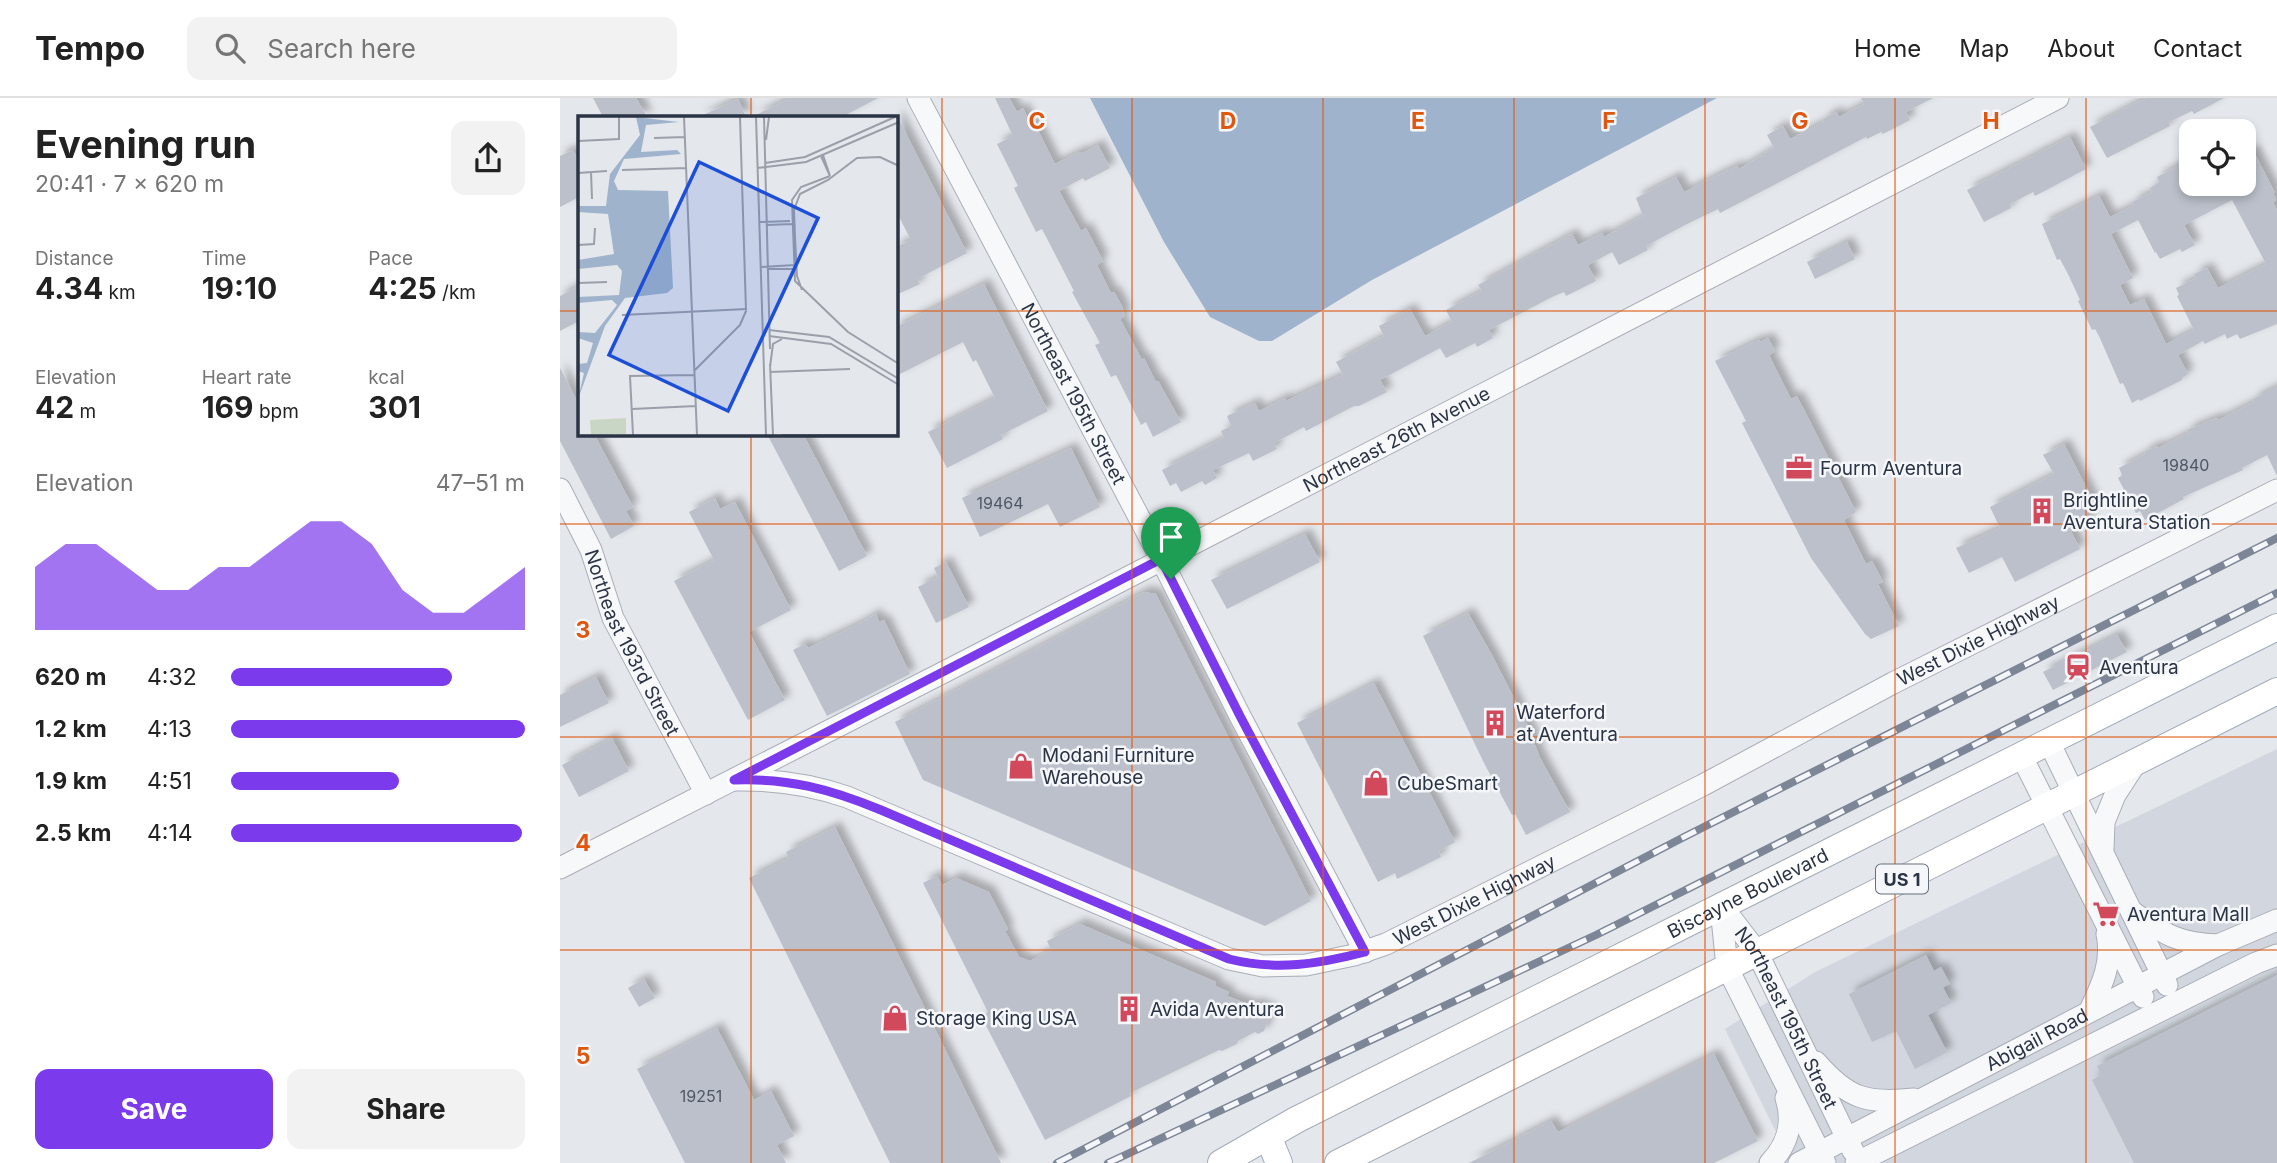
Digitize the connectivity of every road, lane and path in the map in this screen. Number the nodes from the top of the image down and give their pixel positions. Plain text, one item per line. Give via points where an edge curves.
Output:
1 (918, 98) edge
2 (2058, 98) edge
3 (560, 489) edge
4 (2277, 490) edge
5 (1161, 559) junction
6 (2277, 627) edge
7 (2277, 691) edge
8 (2049, 742) junction
9 (2021, 755) junction
10 (2137, 761) junction
11 (734, 780) junction
12 (2074, 793) junction
13 (706, 794) junction
14 (2047, 806) junction
15 (2103, 854) junction
16 (560, 867) edge
17 (1721, 905) junction
18 (2131, 911) junction
19 (2277, 920) edge
20 (2105, 922) junction
21 (2218, 945) junction
22 (1365, 952) junction
23 (1757, 953) junction
24 (2277, 955) edge
25 (1727, 967) junction
26 (2161, 974) junction
27 (2137, 986) junction
28 (2175, 1003) junction
29 (2090, 1010) junction
30 (2151, 1014) junction
31 (1802, 1046) junction
32 (1775, 1063) junction
33 (1923, 1098) junction
34 (1268, 1136) junction
35 (1847, 1139) junction
36 (1823, 1158) edge
37 (1228, 1161) edge
38 (1279, 1163) edge
39 (1338, 1163) edge
40 (1770, 1163) edge
41 (1799, 1163) edge
42 (1857, 1163) edge

1 - 5 street, Northeast 195th Street
2 - 5 street, Northeast 26th Avenue
3 - 13 street, Northeast 193rd Street via 591,550 613,618
4 - 22 street, West Dixie Highway via 1893,683 1703,785
5 - 11 street, Northeast 26th Avenue
5 - 22 street, Northeast 195th Street
6 - 8 main road, Biscayne Boulevard
7 - 10 main road, US 1
8 - 9 main road, Biscayne Boulevard
8 - 12 street
9 - 14 street
9 - 17 main road, Biscayne Boulevard
10 - 12 main road, US 1
10 - 15 street via 2104,822
11 - 13 street, West Dixie Highway
11 - 22 street, West Dixie Highway via 785,781 836,793 1247,964 1286,966
12 - 14 main road, US 1
12 - 15 street
13 - 16 street, West Dixie Highway
14 - 20 street
14 - 23 main road, US 1
15 - 18 street
17 - 23 street, Northeast 195th Street
17 - 25 street, Northeast 195th Street
17 - 34 main road, Biscayne Boulevard
18 - 21 street via 2192,944
18 - 26 street
19 - 21 street, Abigail Road
20 - 27 street
20 - 29 street via 2106,974
21 - 26 street, Abigail Road
23 - 25 main road, US 1
23 - 31 street, Northeast 195th Street
24 - 28 street, Abigail Road
25 - 32 street, Northeast 195th Street
25 - 39 main road, US 1
26 - 27 street, Abigail Road
26 - 28 street
27 - 29 street, Abigail Road
27 - 30 street
28 - 30 street, Abigail Road
29 - 33 street, Abigail Road
30 - 42 street, Abigail Road
31 - 33 street via 1842,1088 1857,1097 1886,1102
31 - 35 street, Northeast 195th Street
32 - 36 street, Northeast 195th Street
32 - 40 street via 1790,1121 1788,1137
33 - 35 street, Abigail Road
34 - 37 main road, Biscayne Boulevard
34 - 38 main road
35 - 36 street, Abigail Road
35 - 42 street, Northeast 195th Street
36 - 41 street, Abigail Road

